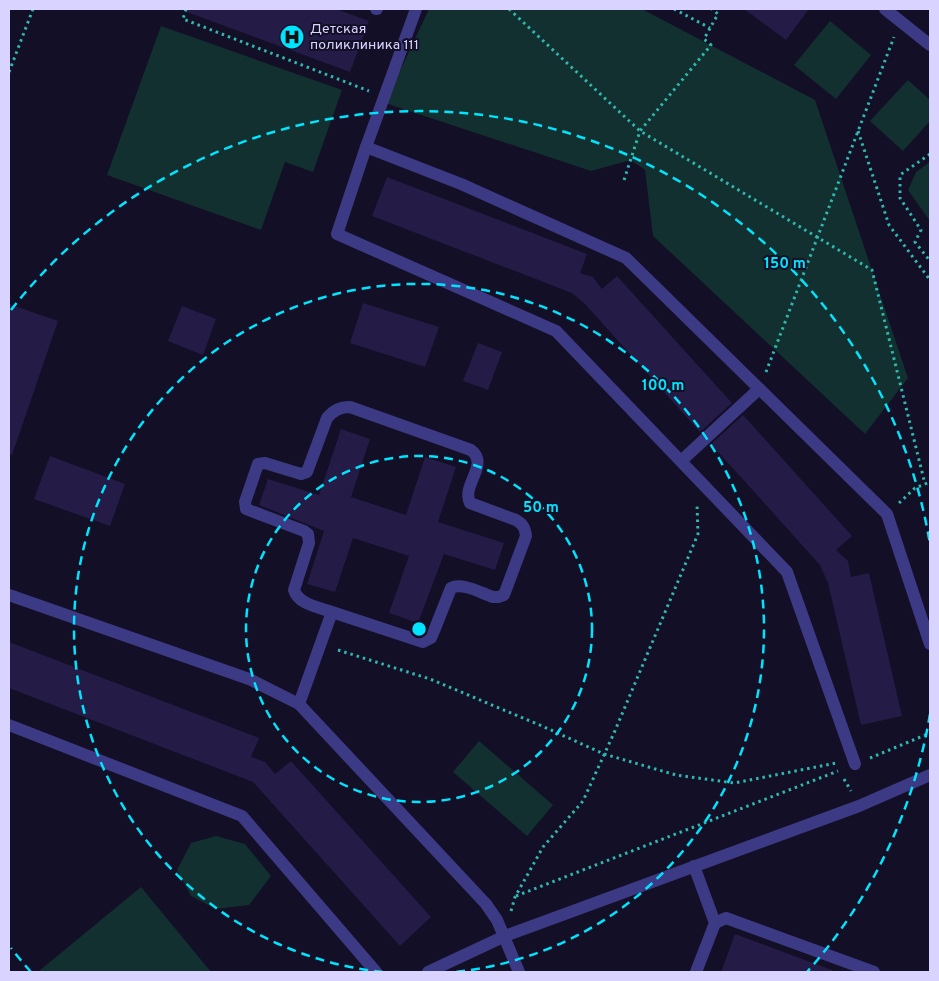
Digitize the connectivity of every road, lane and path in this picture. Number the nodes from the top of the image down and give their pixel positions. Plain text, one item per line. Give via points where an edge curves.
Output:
1 (33, 9) edge
2 (186, 9) edge
3 (416, 9) edge
4 (509, 9) edge
5 (674, 9) edge
6 (712, 9) edge
7 (886, 9) edge
8 (900, 21) junction
9 (710, 28) junction
10 (930, 45) edge
11 (9, 72) edge
12 (384, 97) junction
13 (858, 130) junction
14 (640, 131) junction
15 (366, 147) junction
16 (930, 154) edge
17 (624, 180) dead end
18 (817, 238) junction
19 (930, 261) edge
20 (930, 280) edge
21 (760, 389) junction
22 (681, 461) junction
23 (930, 482) edge
24 (925, 484) junction
25 (697, 496) dead end
26 (887, 514) junction
27 (9, 595) edge
28 (332, 612) junction
29 (320, 644) junction
30 (930, 644) edge
31 (299, 704) junction
32 (9, 725) edge
33 (930, 733) edge
34 (604, 754) junction
35 (856, 764) joint
36 (840, 770) junction
37 (930, 775) edge
38 (859, 806) junction
39 (694, 866) junction
40 (715, 923) junction
41 (505, 936) junction
42 (376, 972) edge
43 (428, 972) edge
44 (519, 972) edge
45 (696, 972) edge
46 (874, 972) edge

1 - 11 path
2 - 12 path via 183,19
3 - 12 lane
4 - 14 path
5 - 9 path
6 - 9 path via 718,14
7 - 8 lane
8 - 10 lane
8 - 13 path
9 - 14 path via 704,39 711,45
12 - 15 lane
13 - 18 path
13 - 20 path via 889,225
14 - 17 path
14 - 18 path
15 - 21 lane via 461,184 626,258
15 - 22 lane via 337,234 556,331
16 - 19 path via 900,175 900,198 922,230 915,242
18 - 21 path
18 - 24 path via 872,270
21 - 22 lane
21 - 26 lane
22 - 35 lane via 787,572
23 - 24 path
24 - 26 path via 915,488
25 - 34 path via 698,534
26 - 30 lane
27 - 31 lane via 249,679
28 - 28 lane via 423,642 431,638 450,588 456,585 493,597 504,595 526,536 525,529 516,520 470,503 468,491 478,466 476,454 350,408 342,408 327,418 307,472 301,474 265,463 258,464 245,502 246,509 308,534 309,543 294,590 301,601
28 - 29 lane
29 - 31 lane
29 - 34 path via 430,679
31 - 41 lane via 486,904
32 - 42 lane via 242,816
33 - 35 path
34 - 36 path via 676,775 734,783 835,762
34 - 36 path via 583,801 543,848 515,897
36 - 38 path
37 - 38 lane
38 - 39 lane
39 - 40 lane
39 - 41 lane
40 - 45 lane
40 - 46 lane via 726,918
41 - 43 lane
41 - 44 lane

